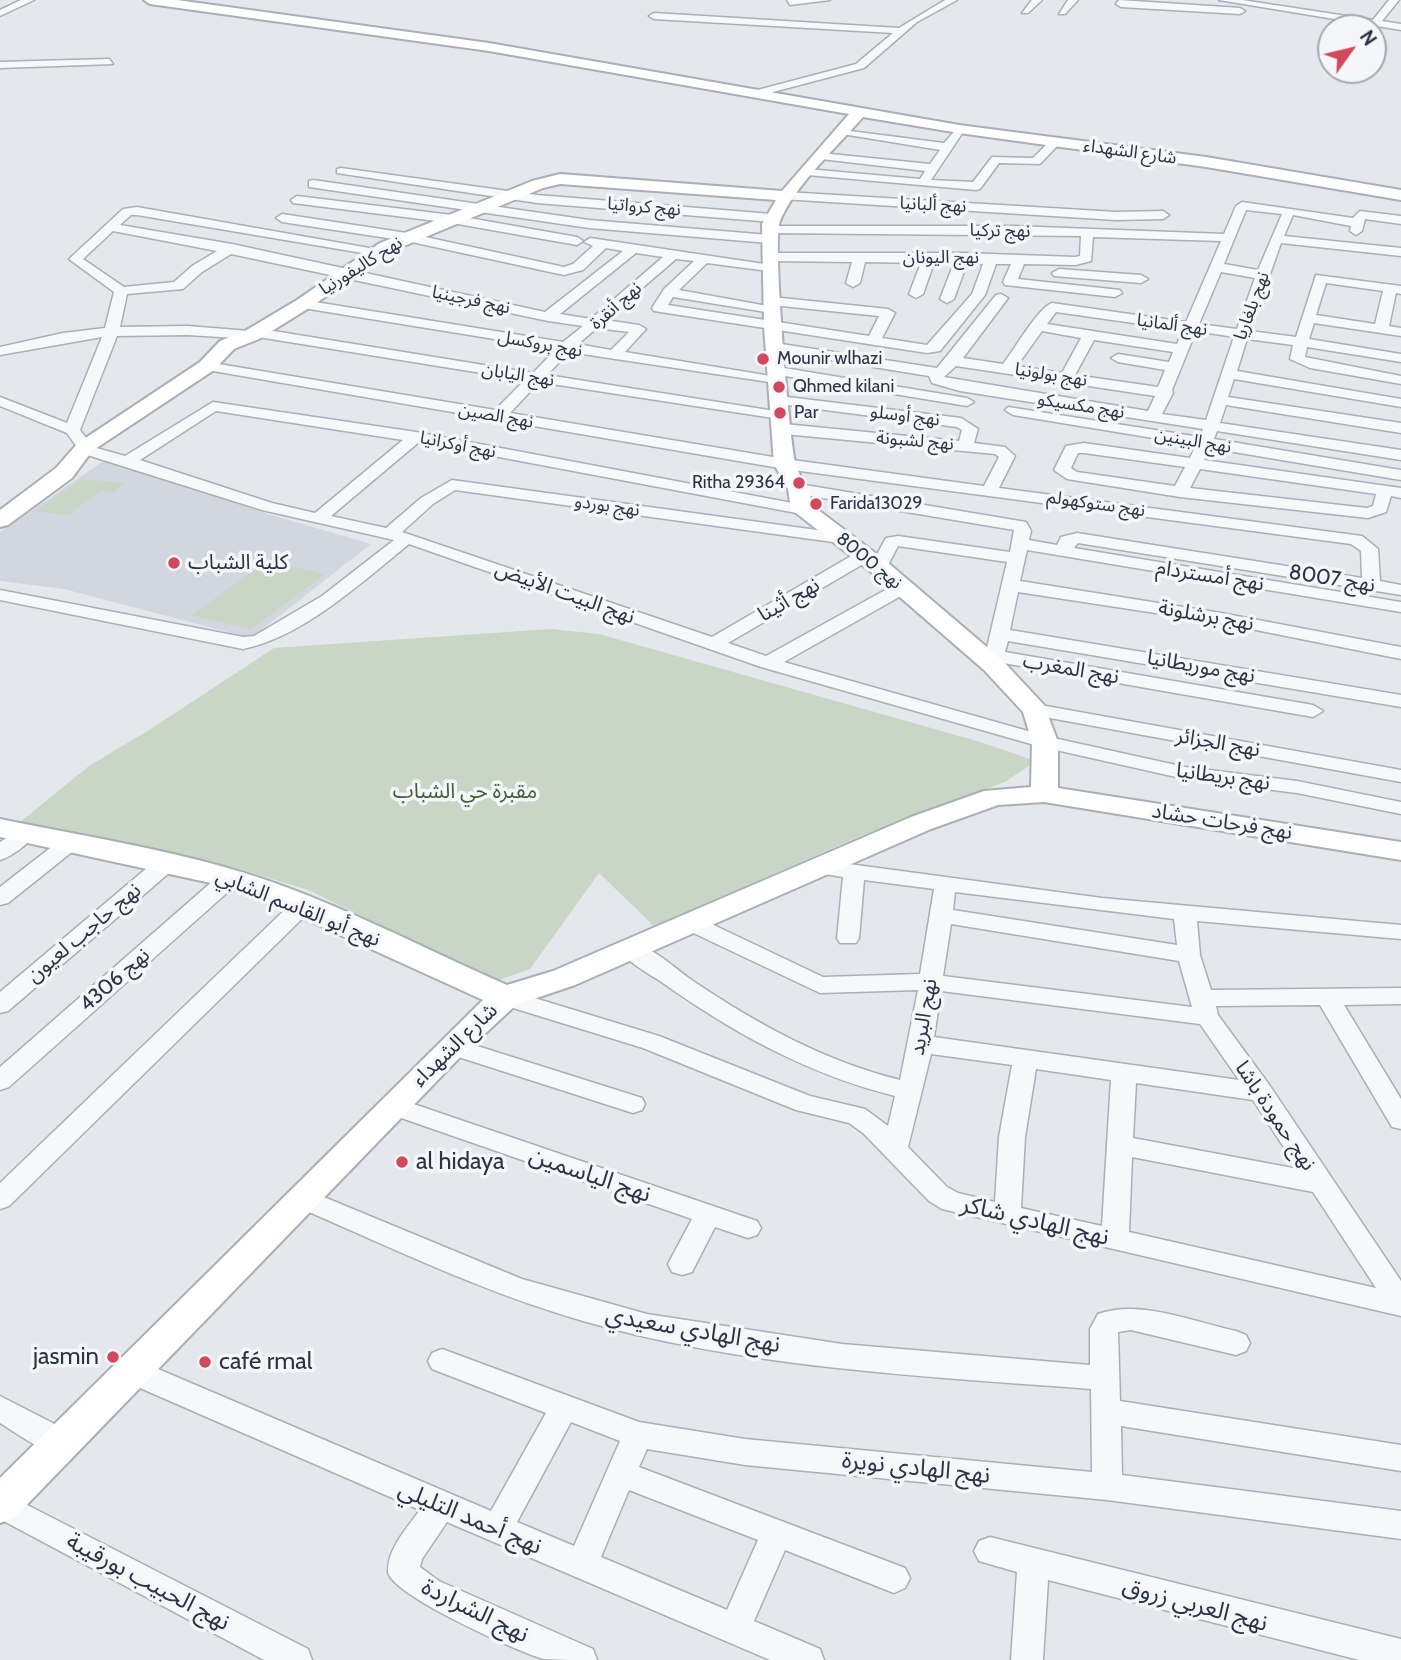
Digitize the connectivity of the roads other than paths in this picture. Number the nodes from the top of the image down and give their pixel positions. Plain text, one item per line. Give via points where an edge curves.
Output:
1 (29, 0) edge
2 (150, 0) edge
3 (825, 0) edge
4 (952, 0) edge
5 (1037, 0) edge
6 (1073, 0) edge
7 (1110, 0) edge
8 (1289, 0) edge
9 (790, 1) edge
10 (810, 1) edge
11 (1124, 1) edge
12 (1231, 1) edge
13 (1158, 3) edge
14 (1251, 5) junction
15 (1025, 11) dead end
16 (1062, 12) dead end
17 (0, 13) edge
18 (1323, 14) edge
19 (1317, 15) edge
20 (654, 16) dead end
21 (774, 23) junction
22 (902, 31) junction
23 (109, 62) dead end
24 (0, 65) edge
25 (754, 94) junction
26 (859, 112) junction
27 (959, 129) junction
28 (842, 133) junction
29 (1055, 142) junction
30 (946, 147) junction
31 (821, 156) junction
32 (356, 163) dead end
33 (932, 168) junction
34 (341, 171) dead end
35 (807, 172) junction
36 (625, 183) junction
37 (923, 183) junction
38 (313, 184) dead end
39 (440, 184) junction
40 (515, 187) junction
41 (1371, 191) junction
42 (1400, 194) edge
43 (786, 196) junction
44 (297, 200) dead end
45 (607, 203) junction
46 (482, 207) junction
47 (1289, 211) junction
48 (1163, 215) dead end
49 (282, 218) dead end
50 (452, 219) junction
51 (1401, 220) edge
52 (589, 224) junction
53 (1360, 225) junction
54 (110, 227) junction
55 (258, 232) junction
56 (1087, 233) junction
57 (407, 237) junction
58 (1231, 239) junction
59 (1276, 239) junction
60 (577, 241) junction
61 (771, 242) junction
62 (604, 243) junction
63 (634, 248) junction
64 (229, 250) junction
65 (1401, 252) edge
66 (375, 253) junction
67 (674, 254) junction
68 (860, 257) junction
69 (963, 257) junction
70 (929, 258) junction
71 (992, 258) junction
72 (704, 259) junction
73 (1362, 263) junction
74 (1017, 265) junction
75 (1217, 267) junction
76 (346, 272) junction
77 (1263, 275) junction
78 (1141, 279) dead end
79 (853, 283) dead end
80 (1395, 289) edge
81 (121, 291) junction
82 (669, 292) junction
83 (1115, 293) dead end
84 (916, 294) dead end
85 (1001, 298) dead end
86 (947, 299) dead end
87 (303, 304) junction
88 (659, 308) junction
89 (548, 317) junction
90 (1308, 317) junction
91 (773, 321) junction
92 (596, 324) junction
93 (1037, 327) junction
94 (1192, 328) junction
95 (639, 329) junction
96 (1381, 329) junction
97 (111, 330) junction
98 (1401, 332) edge
99 (254, 333) junction
100 (1241, 334) junction
101 (1090, 335) junction
102 (873, 341) junction
103 (1301, 342) junction
104 (565, 348) junction
105 (1183, 349) junction
106 (0, 351) edge
107 (613, 356) junction
108 (1401, 358) edge
109 (953, 360) junction
110 (207, 366) junction
111 (1009, 368) junction
112 (1175, 368) junction
113 (940, 373) junction
114 (1230, 374) junction
115 (1066, 378) junction
116 (537, 379) junction
117 (1401, 380) edge
118 (1115, 385) junction
119 (1166, 393) junction
120 (780, 400) junction
121 (1219, 400) junction
122 (0, 401) edge
123 (1401, 403) edge
124 (498, 416) junction
125 (1153, 417) junction
126 (1212, 426) junction
127 (1401, 428) edge
128 (72, 430) junction
129 (416, 437) junction
130 (1203, 443) junction
131 (965, 446) junction
132 (85, 447) junction
133 (1401, 455) edge
134 (128, 461) junction
135 (785, 464) junction
136 (1192, 465) junction
137 (1401, 475) edge
138 (990, 489) junction
139 (1180, 492) junction
140 (1393, 492) edge
141 (800, 499) junction
142 (0, 520) edge
143 (316, 520) junction
144 (399, 536) junction
145 (840, 538) junction
146 (1018, 551) junction
147 (1064, 552) junction
148 (871, 562) junction
149 (1010, 585) junction
150 (1371, 585) junction
151 (902, 588) junction
152 (1401, 590) edge
153 (0, 595) edge
154 (1401, 607) edge
155 (1001, 634) junction
156 (714, 644) junction
157 (1401, 653) edge
158 (994, 661) junction
159 (768, 663) junction
160 (1401, 701) edge
161 (1035, 710) junction
162 (1313, 711) dead end
163 (1045, 742) junction
164 (1401, 776) edge
165 (1044, 794) junction
166 (1401, 808) edge
167 (13, 831) edge
168 (70, 843) junction
169 (1401, 851) edge
170 (0, 853) edge
171 (168, 862) junction
172 (819, 867) junction
173 (854, 870) junction
174 (230, 878) junction
175 (946, 882) junction
176 (0, 898) edge
177 (302, 906) junction
178 (1185, 914) junction
179 (940, 915) junction
180 (692, 924) junction
181 (1401, 932) edge
182 (848, 938) dead end
183 (632, 950) junction
184 (1189, 955) junction
185 (931, 982) junction
186 (1401, 996) edge
187 (505, 997) junction
188 (1328, 998) junction
189 (0, 1005) edge
190 (1204, 1008) junction
191 (921, 1044) junction
192 (452, 1046) junction
193 (1025, 1059) junction
194 (1125, 1075) junction
195 (0, 1081) edge
196 (909, 1091) junction
197 (1261, 1092) junction
198 (633, 1104) dead end
199 (393, 1106) junction
200 (1401, 1119) edge
201 (1120, 1145) junction
202 (894, 1151) junction
203 (1319, 1183) junction
204 (302, 1198) junction
205 (0, 1199) edge
206 (707, 1216) junction
207 (1007, 1216) junction
208 (748, 1227) dead end
209 (1115, 1240) junction
210 (682, 1264) dead end
211 (1401, 1305) edge
212 (1236, 1343) dead end
213 (442, 1361) dead end
214 (134, 1372) junction
215 (1105, 1378) junction
216 (564, 1407) junction
217 (0, 1409) edge
218 (1105, 1411) junction
219 (638, 1434) junction
220 (63, 1443) junction
221 (1401, 1458) edge
222 (623, 1474) junction
223 (1107, 1486) junction
224 (0, 1505) edge
225 (440, 1506) junction
226 (1401, 1525) edge
227 (498, 1530) junction
228 (777, 1532) junction
229 (990, 1551) dead end
230 (1033, 1563) junction
231 (582, 1564) junction
232 (894, 1578) dead end
233 (735, 1629) junction
234 (1401, 1656) edge
235 (296, 1660) edge
236 (581, 1660) edge
237 (808, 1660) edge
238 (1027, 1660) edge

1 - 17 street
2 - 25 street, شارع الشهداء via 462,43
3 - 10 street
4 - 22 street
5 - 15 street
6 - 16 street
7 - 11 street
8 - 18 street via 1329,6
9 - 10 street
9 - 21 street
11 - 13 street via 1121,4 1130,6
12 - 14 street
13 - 14 street via 1231,12
14 - 19 street
20 - 21 street
21 - 22 street
22 - 25 street via 860,66
23 - 24 street
25 - 26 street, شارع الشهداء
26 - 27 street, شارع الشهداء
26 - 28 street
27 - 29 street, شارع الشهداء
27 - 30 street
28 - 30 street
28 - 31 street
29 - 37 street via 1037,162 996,159 976,186
29 - 41 street, شارع الشهداء
30 - 33 street
31 - 33 street
31 - 35 street
32 - 39 street via 454,173
33 - 37 street
34 - 39 street, نهج كرواتيا
35 - 37 street
35 - 43 street
36 - 40 street, نهح كاليفورنيا via 567,179
36 - 43 street, نهح كاليفورنيا
36 - 45 street
38 - 46 street
39 - 40 street, نهج كرواتيا
40 - 45 street, نهج كرواتيا
40 - 46 street, نهح كاليفورنيا
41 - 42 street, شارع الشهداء
41 - 53 street
43 - 48 street, نهج ألبانيا via 1107,216
43 - 61 street
44 - 50 street
45 - 52 street
45 - 61 street, نهج كرواتيا
46 - 50 street, نهح كاليفورنيا
46 - 52 street
47 - 53 street
47 - 58 street via 1242,206
47 - 59 street, نهج بلغاريا
49 - 57 street
50 - 57 street, نهح كاليفورنيا
50 - 60 street
51 - 53 street
52 - 60 street
52 - 61 street
53 - 73 street
54 - 55 street via 133,211
54 - 64 street, نهج فرجينيا
54 - 81 street via 75,259
55 - 64 street
55 - 66 street
56 - 58 street, نهج تركيا
56 - 61 street, نهج تركيا
56 - 74 street, نهج اليونان via 1082,261
57 - 62 street via 564,271 578,267
57 - 66 street, نهح كاليفورنيا
58 - 75 street
59 - 73 street
59 - 77 street, نهج بلغاريا
60 - 62 street
61 - 68 street, نهج اليونان
61 - 72 street
61 - 91 street, نهج 8000
62 - 63 street
63 - 67 street
63 - 89 street
64 - 76 street, نهج فرجينيا
64 - 81 street via 178,286
65 - 73 street
66 - 76 street, نهح كاليفورنيا
67 - 72 street
67 - 92 street, نهج أنقرة
68 - 70 street, نهج اليونان
68 - 79 street
69 - 70 street, نهج اليونان
69 - 71 street, نهج اليونان
69 - 86 street
70 - 84 street
71 - 74 street, نهج اليونان
71 - 102 street via 978,295 935,348
72 - 82 street
73 - 80 street
73 - 90 street via 1321,278
74 - 78 street
74 - 83 street via 1010,282
75 - 77 street
75 - 94 street
76 - 87 street, نهح كاليفورنيا
76 - 89 street, نهج فرجينيا
77 - 100 street, نهج بلغاريا
80 - 96 street
81 - 97 street
82 - 88 street
82 - 91 street
85 - 109 street
87 - 99 street, نهح كاليفورنيا
87 - 104 street, نهج بروكسل
88 - 91 street
88 - 95 street
89 - 92 street, نهج فرجينيا
90 - 96 street
90 - 103 street
91 - 102 street
91 - 102 street via 888,313
91 - 113 street, نهج مكسيكو
91 - 120 street, نهج 8000
92 - 95 street, نهج فرجينيا
92 - 104 street, نهج أنقرة
93 - 94 street, نهج ألمانيا via 1052,307
93 - 101 street
93 - 111 street, نهج ألمانيا
94 - 100 street, نهج ألمانيا
94 - 105 street
95 - 107 street
96 - 98 street
97 - 99 street, نهج اليابان
97 - 106 street, نهج اليابان
97 - 128 street
99 - 110 street, نهح كاليفورنيا via 227,345
99 - 116 street, نهج اليابان
100 - 103 street, نهج ألمانيا
100 - 114 street, نهج بلغاريا
101 - 105 street
101 - 115 street
103 - 108 street, نهج ألمانيا
103 - 117 street via 1298,361
104 - 107 street, نهج بروكسل
104 - 116 street, نهج أنقرة
105 - 112 street
107 - 120 street, نهج بروكسل
109 - 111 street, نهج بولونيا
109 - 113 street
110 - 124 street, نهج الصين
110 - 132 street, نهح كاليفورنيا
111 - 115 street, نهج بولونيا
112 - 118 street via 1122,359
112 - 119 street
113 - 125 street, نهج مكسيكو via 936,378 942,383
114 - 121 street, نهج بلغاريا
114 - 123 street
115 - 118 street, نهج بولونيا
116 - 120 street, نهج اليابان
116 - 124 street, نهج أنقرة
118 - 119 street, نهج بولونيا
119 - 125 street
120 - 130 street, نهج البينين
120 - 131 street, نهج لشبونة
120 - 131 street, نهج أوسلو via 961,423 970,429
120 - 135 street, نهج 8000
121 - 126 street, نهج بلغاريا
121 - 127 street
122 - 128 street
124 - 135 street, نهج الصين
125 - 126 street, نهج مكسيكو
126 - 130 street, نهج بلغاريا
126 - 133 street, نهج مكسيكو
128 - 132 street
129 - 134 street, نهج أوكرانيا via 212,406
129 - 141 street, نهج أوكرانيا
129 - 143 street
130 - 136 street, نهج بلغاريا
130 - 137 street, نهج البينين
131 - 138 street, نهج لشبونة via 1006,453
132 - 134 street, نهج البيت الأبيض
132 - 142 street, نهح كاليفورنيا via 64,473
134 - 143 street, نهج البيت الأبيض
135 - 138 street, نهج ستوكهولم
135 - 141 street, نهج 8000
136 - 139 street, نهج بلغاريا
136 - 139 street via 1079,447 1072,449 1062,470 1073,476
136 - 140 street
138 - 150 street, نهج ستوكهولم via 1356,540 1369,549
139 - 140 street via 1368,513 1380,509
141 - 145 street, نهج 8000
141 - 146 street, نهج أوكرانيا via 1015,524 1023,528
143 - 144 street, نهج البيت الأبيض
144 - 145 street, نهج بوردو via 427,501 452,485
144 - 153 street, نهج بوردو via 328,600 253,642 217,639
144 - 156 street, نهج البيت الأبيض
145 - 148 street, نهج 8000
146 - 147 street, نهج أمستردام
146 - 148 street, نهج أمستردام via 898,541
146 - 149 street
147 - 150 street, نهج 8007 via 1067,541 1077,538
147 - 154 street, نهج أمستردام
148 - 151 street, نهج 8000
148 - 156 street, نهج أثينا
149 - 155 street
149 - 157 street, نهج برشلونة via 1221,618
150 - 152 street, نهج 8007
151 - 158 street, نهج 8000
151 - 159 street
155 - 158 street
155 - 160 street, نهج موريطانيا
156 - 159 street, نهج البيت الأبيض
158 - 161 street, نهج 8000
158 - 162 street, نهج المغرب
159 - 163 street, نهج البيت الأبيض
161 - 163 street, نهج 8000
161 - 164 street, نهج الجزائر
163 - 165 street, نهج 8000
163 - 166 street, نهج بريطانيا via 1185,773 1297,787
165 - 169 street, نهج فرحات حشاد
165 - 172 street, شارع الشهداء via 983,800
167 - 168 street, نهج أبو القاسم الشابي
167 - 170 street
168 - 171 street, نهج أبو القاسم الشابي
168 - 176 street
171 - 174 street, نهج أبو القاسم الشابي
171 - 189 street, نهج حاجب لعيون
172 - 173 street
172 - 180 street, شارع الشهداء
173 - 175 street
173 - 182 street
174 - 177 street, نهج أبو القاسم الشابي
174 - 195 street, نهج 4306
175 - 178 street
175 - 179 street, نهج البريد
177 - 187 street, نهج أبو القاسم الشابي
177 - 205 street
178 - 181 street
178 - 184 street, نهج حمودة باشا
179 - 184 street
179 - 185 street, نهج البريد
180 - 183 street, شارع الشهداء
180 - 185 street via 820,985
183 - 187 street, شارع الشهداء
183 - 196 street via 698,998 818,1062
184 - 190 street, نهج حمودة باشا
185 - 190 street
185 - 191 street, نهج البريد
186 - 188 street
187 - 192 street, شارع الشهداء
187 - 202 street, نهج الهادي شاكر via 651,1042 804,1104 856,1116
188 - 190 street
188 - 200 street
190 - 197 street, نهج حمودة باشا
191 - 193 street
191 - 196 street, نهج البريد
192 - 198 street
192 - 199 street, شارع الشهداء
193 - 194 street
193 - 207 street via 1012,1137
194 - 197 street
194 - 201 street
196 - 202 street, نهج البريد
197 - 203 street, نهج حمودة باشا
199 - 204 street, شارع الشهداء
199 - 206 street, نهج الياسمين
201 - 203 street
201 - 209 street
202 - 207 street, نهج الهادي شاكر via 951,1202
203 - 211 street, نهج حمودة باشا
204 - 214 street, شارع الشهداء
204 - 215 street, نهج الهادي سعيدي via 511,1286 652,1326 831,1354
206 - 208 street, نهج الياسمين
206 - 210 street
207 - 209 street, نهج الهادي شاكر
209 - 211 street, نهج الهادي شاكر
212 - 215 street via 1114,1319 1104,1328
213 - 216 street, نهج الهادي نويرة
214 - 220 street, شارع الشهداء
214 - 225 street, نهج أحمد التليلي
215 - 218 street
216 - 219 street, نهج الهادي نويرة
216 - 227 street
217 - 220 street
218 - 221 street
218 - 223 street
219 - 222 street
219 - 223 street, نهج الهادي نويرة via 745,1452
220 - 224 street, شارع الشهداء
222 - 228 street
222 - 231 street
223 - 226 street, نهج الهادي نويرة
224 - 235 street, نهج الحبيب بورقيبة
225 - 227 street, نهج أحمد التليلي
225 - 236 street, نهج الشراردة via 407,1554 403,1573 428,1591
227 - 231 street, نهج أحمد التليلي
228 - 232 street
228 - 233 street
229 - 230 street, نهج العربي زروق
230 - 234 street, نهج العربي زروق
230 - 238 street
231 - 233 street, نهج أحمد التليلي
233 - 237 street, نهج أحمد التليلي

